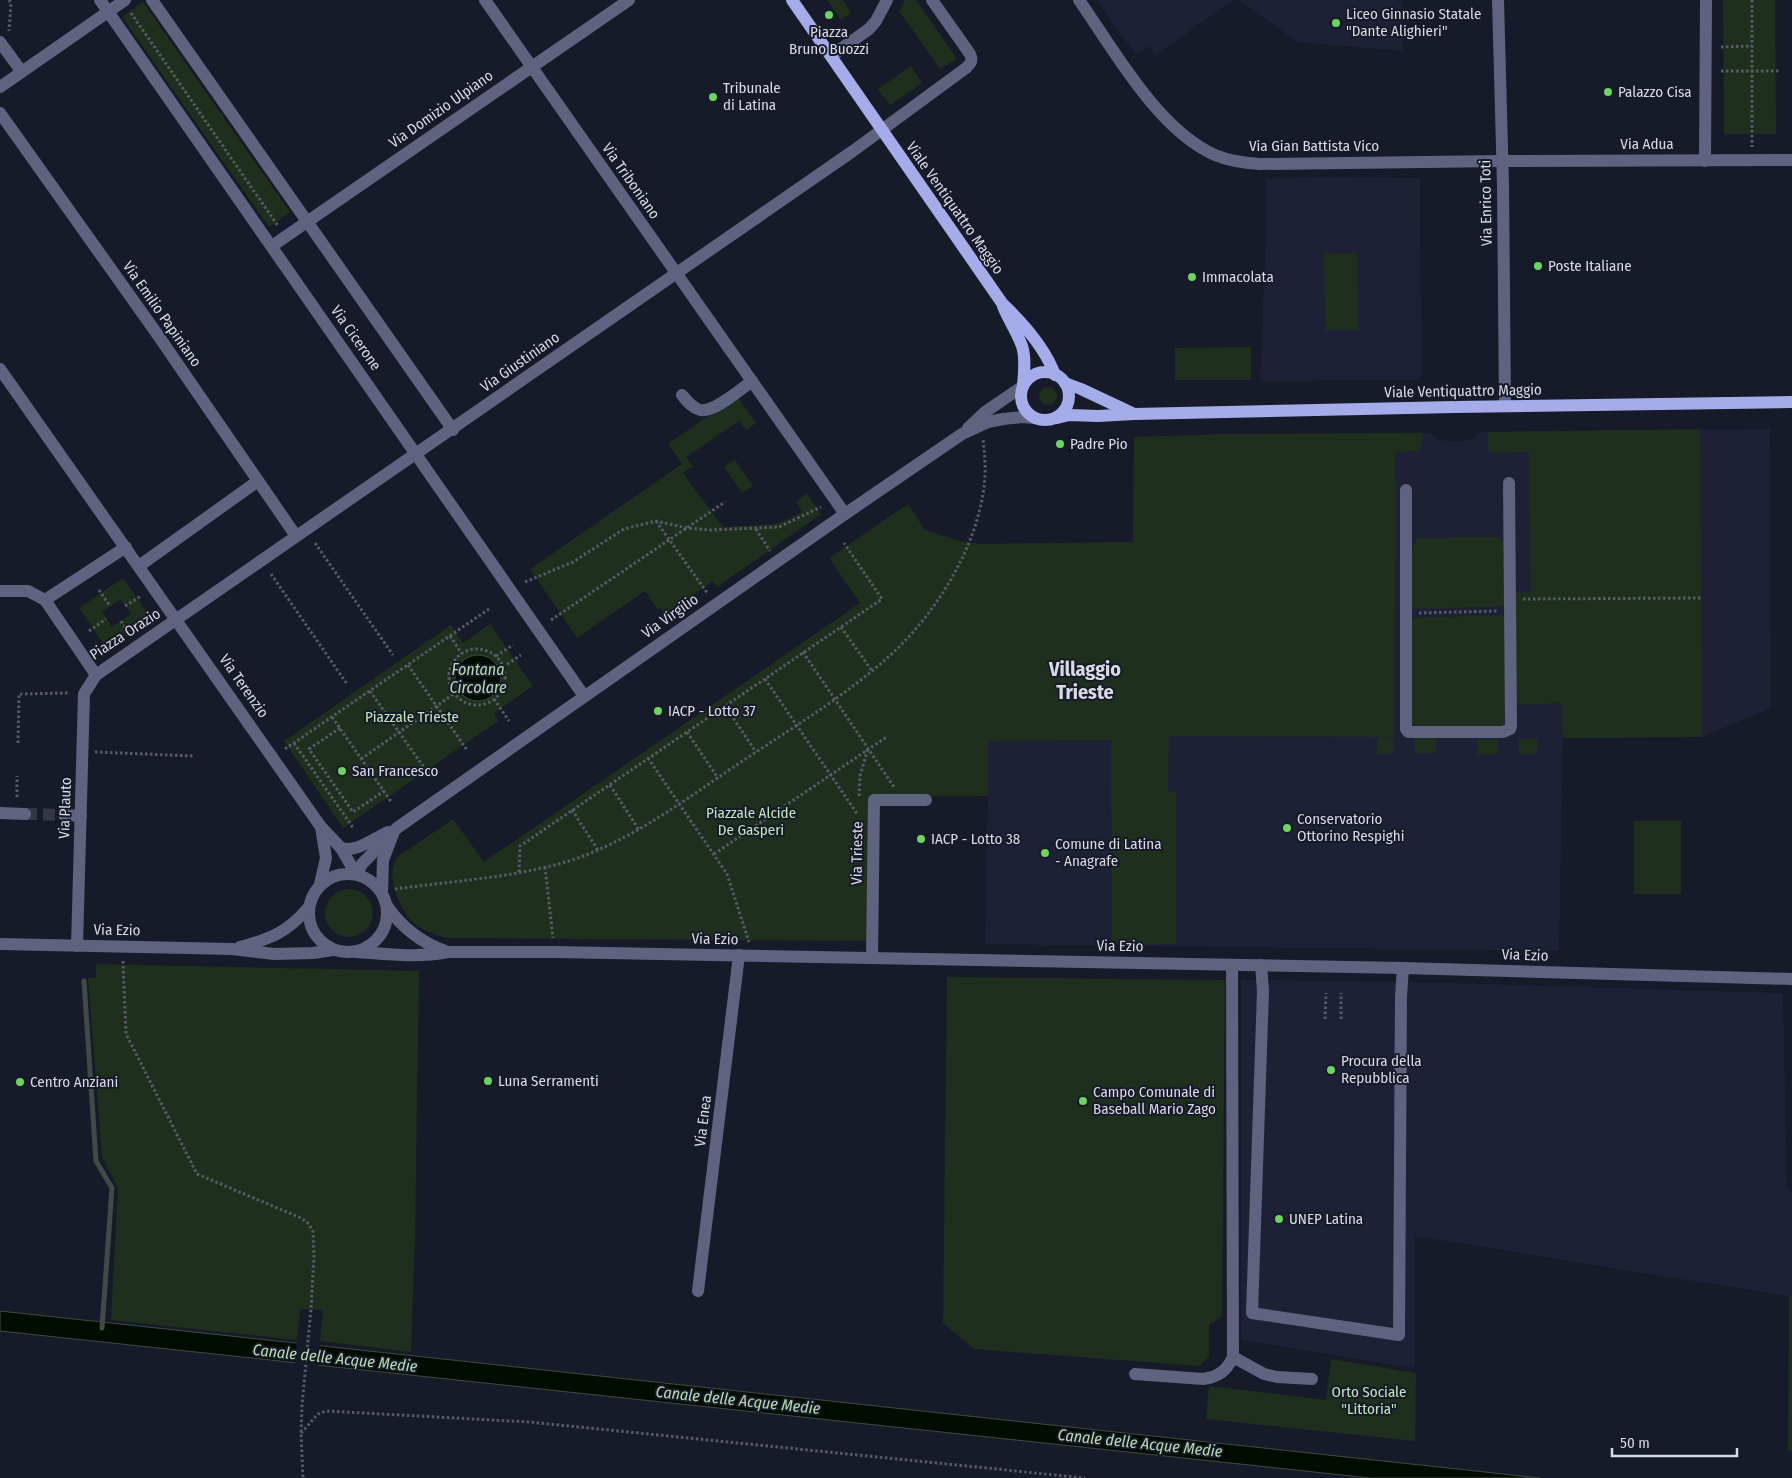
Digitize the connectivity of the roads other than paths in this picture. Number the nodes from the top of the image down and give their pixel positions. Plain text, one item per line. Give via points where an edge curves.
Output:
1 (100, 0) edge
2 (152, 0) edge
3 (485, 0) edge
4 (629, 0) edge
5 (792, 0) edge
6 (932, 0) edge
7 (1079, 0) edge
8 (1498, 0) edge
9 (1706, 0) edge
10 (124, 1) edge
11 (885, 1) edge
12 (109, 12) junction
13 (4, 47) edge
14 (831, 56) junction
15 (532, 67) junction
16 (22, 72) junction
17 (0, 87) edge
18 (0, 113) edge
19 (882, 131) junction
20 (1704, 160) junction
21 (1792, 160) edge
22 (1502, 161) junction
23 (307, 222) junction
24 (272, 246) junction
25 (676, 274) junction
26 (1002, 303) junction
27 (0, 369) edge
28 (1060, 379) junction
29 (752, 381) junction
30 (1023, 386) junction
31 (682, 395) dead end
32 (1792, 402) edge
33 (1505, 406) junction
34 (1134, 414) junction
35 (1034, 418) junction
36 (1057, 418) junction
37 (453, 430) junction
38 (962, 434) junction
39 (417, 454) junction
40 (258, 481) junction
41 (1510, 483) dead end
42 (1406, 490) dead end
43 (845, 514) junction
44 (296, 536) junction
45 (126, 547) junction
46 (139, 566) junction
47 (0, 591) edge
48 (45, 600) junction
49 (177, 619) junction
50 (96, 675) junction
51 (584, 696) junction
52 (926, 800) dead end
53 (0, 813) edge
54 (25, 814) tunnel mouth
55 (64, 815) tunnel mouth
56 (81, 816) junction
57 (321, 826) junction
58 (397, 828) junction
59 (341, 848) junction
60 (356, 874) junction
61 (320, 884) junction
62 (387, 896) junction
63 (308, 908) junction
64 (0, 944) edge
65 (77, 946) junction
66 (232, 949) junction
67 (333, 950) junction
68 (356, 952) junction
69 (448, 952) junction
70 (739, 955) junction
71 (872, 958) junction
72 (1232, 965) junction
73 (1261, 965) junction
74 (1404, 968) junction
75 (1792, 979) edge
76 (698, 1291) dead end
77 (1233, 1357) junction
78 (1136, 1374) dead end
79 (1312, 1379) dead end

1 - 12 street, Via Cicerone
2 - 23 street, Via Cicerone
3 - 15 street, Via Triboniano
4 - 15 street, Via Domizio Ulpiano
5 - 14 main road
6 - 19 street via 972,58 970,63
7 - 22 street, Via Gian Battista Vico via 1146,97 1176,130 1215,155 1237,162 1260,164
8 - 22 street, Via Enrico Toti
9 - 20 street
10 - 12 street
11 - 14 street via 869,29
12 - 16 street
12 - 24 street, Via Cicerone
13 - 16 street
14 - 19 main road
15 - 23 street, Via Domizio Ulpiano
15 - 25 street, Via Triboniano
16 - 17 street
18 - 40 street, Via Emilio Papiniano
19 - 25 street, Via Giustiniano
19 - 26 main road, Viale Ventiquattro Maggio
20 - 21 street, Via Adua
20 - 22 street, Via Adua
22 - 33 street, Via Enrico Toti
23 - 24 street, Via Domizio Ulpiano
23 - 37 street, Via Cicerone
24 - 39 street, Via Cicerone
25 - 29 street, Via Triboniano
25 - 37 street, Via Giustiniano
26 - 28 main road via 1050,361
26 - 30 main road via 1022,346
27 - 45 street, Via Terenzio
28 - 30 main road via 1048,372 1033,375
28 - 34 main road
28 - 36 main road via 1068,390 1069,398
29 - 31 street via 711,410 691,406
29 - 43 street, Via Triboniano
30 - 35 main road via 1021,400 1028,414
30 - 38 street via 984,412
32 - 33 main road, Viale Ventiquattro Maggio
33 - 34 main road, Viale Ventiquattro Maggio
34 - 36 main road, Viale Ventiquattro Maggio
35 - 36 main road
35 - 38 street via 988,422
37 - 39 street, Via Giustiniano
38 - 43 street, Via Virgilio
39 - 44 street, Via Giustiniano
39 - 51 street, Via Cicerone
40 - 44 street, Via Emilio Papiniano
40 - 46 street
41 - 42 street via 1511,726 1507,732 1408,732 1406,729
43 - 51 street, Via Virgilio
44 - 49 street, Via Giustiniano
45 - 46 street, Via Terenzio
45 - 48 street
46 - 49 street, Via Terenzio
47 - 48 street via 28,591
48 - 50 street, Piazza Orazio
49 - 50 street, Piazza Orazio
49 - 57 street, Via Terenzio
50 - 56 street, Via Plauto via 84,694
51 - 58 street, Via Virgilio
52 - 71 street, Via Trieste via 874,800
53 - 54 street
55 - 56 street
56 - 65 street, Via Plauto
57 - 59 street, Via Terenzio
57 - 61 street, Via Terenzio via 326,858
58 - 59 street, Via Virgilio via 356,848
58 - 60 street, Via Virgilio
58 - 62 street via 381,872
59 - 60 street, Via Terenzio
60 - 61 street via 337,875
60 - 62 street via 375,884
61 - 63 street
62 - 68 street via 384,930 368,948
62 - 69 street, Via Ezio via 395,918 410,933
63 - 66 street, Via Ezio via 296,922 277,935
63 - 67 street via 308,919 314,933
64 - 65 street, Via Ezio
65 - 66 street, Via Ezio
66 - 67 street, Via Ezio via 274,954
67 - 68 street
68 - 69 street, Via Ezio
69 - 70 street, Via Ezio
70 - 71 street, Via Ezio
70 - 76 street, Via Enea
71 - 72 street, Via Ezio
72 - 73 street, Via Ezio
72 - 77 street
73 - 74 street, Via Ezio
73 - 74 street via 1263,991 1252,1313 1399,1335
74 - 75 street, Via Ezio
77 - 78 street via 1222,1373 1213,1378
77 - 79 street via 1264,1374

